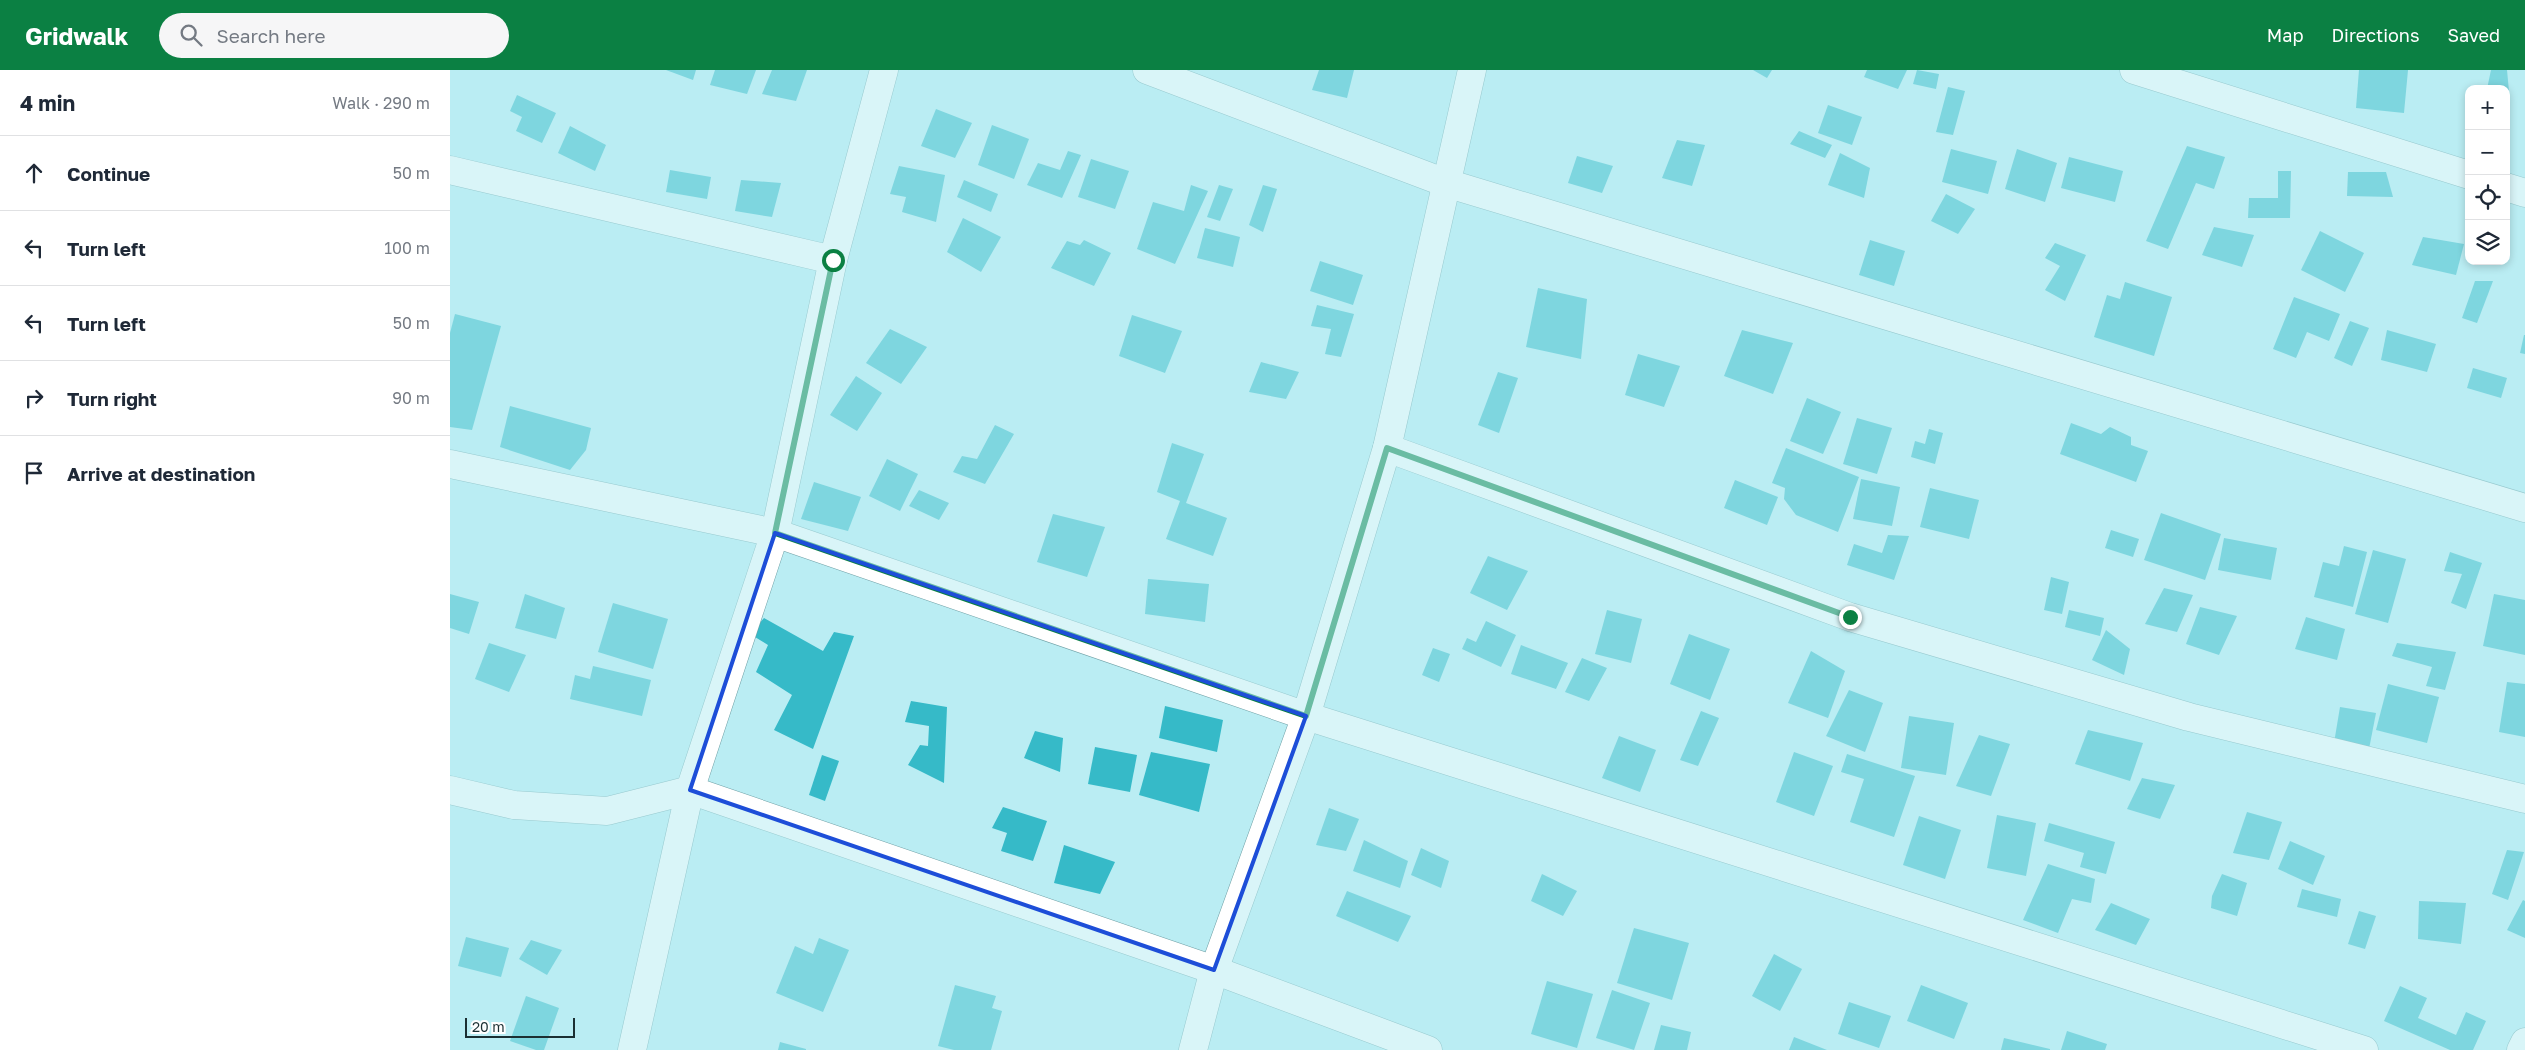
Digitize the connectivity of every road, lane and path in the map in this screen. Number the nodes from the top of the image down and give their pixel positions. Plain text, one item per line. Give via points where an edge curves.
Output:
1 (884, 70) edge
2 (1147, 70) edge
3 (1472, 70) edge
4 (2134, 70) edge
5 (450, 170) edge
6 (2465, 174) edge
7 (1446, 183) junction
8 (2510, 188) edge
9 (2525, 193) edge
10 (833, 260) junction
11 (1387, 448) junction
12 (450, 464) edge
13 (2525, 508) edge
14 (775, 533) junction
15 (1306, 716) junction
16 (450, 790) edge
17 (690, 790) junction
18 (2525, 799) edge
19 (1214, 970) junction
20 (2525, 1042) edge
21 (632, 1050) edge
22 (1193, 1050) edge
23 (1428, 1050) edge
24 (2364, 1050) edge
25 (2520, 1050) edge

1 - 10 street
2 - 7 street
3 - 7 street
4 - 6 street
5 - 10 street
7 - 11 street
7 - 13 street
8 - 9 street
10 - 14 street
11 - 15 street
11 - 18 street via 1850,617 2189,717
12 - 14 street
14 - 15 street
14 - 17 street
15 - 19 street
15 - 24 street
16 - 17 street via 514,806 607,812
17 - 19 street
17 - 21 street
19 - 22 street
19 - 23 street
20 - 25 street

